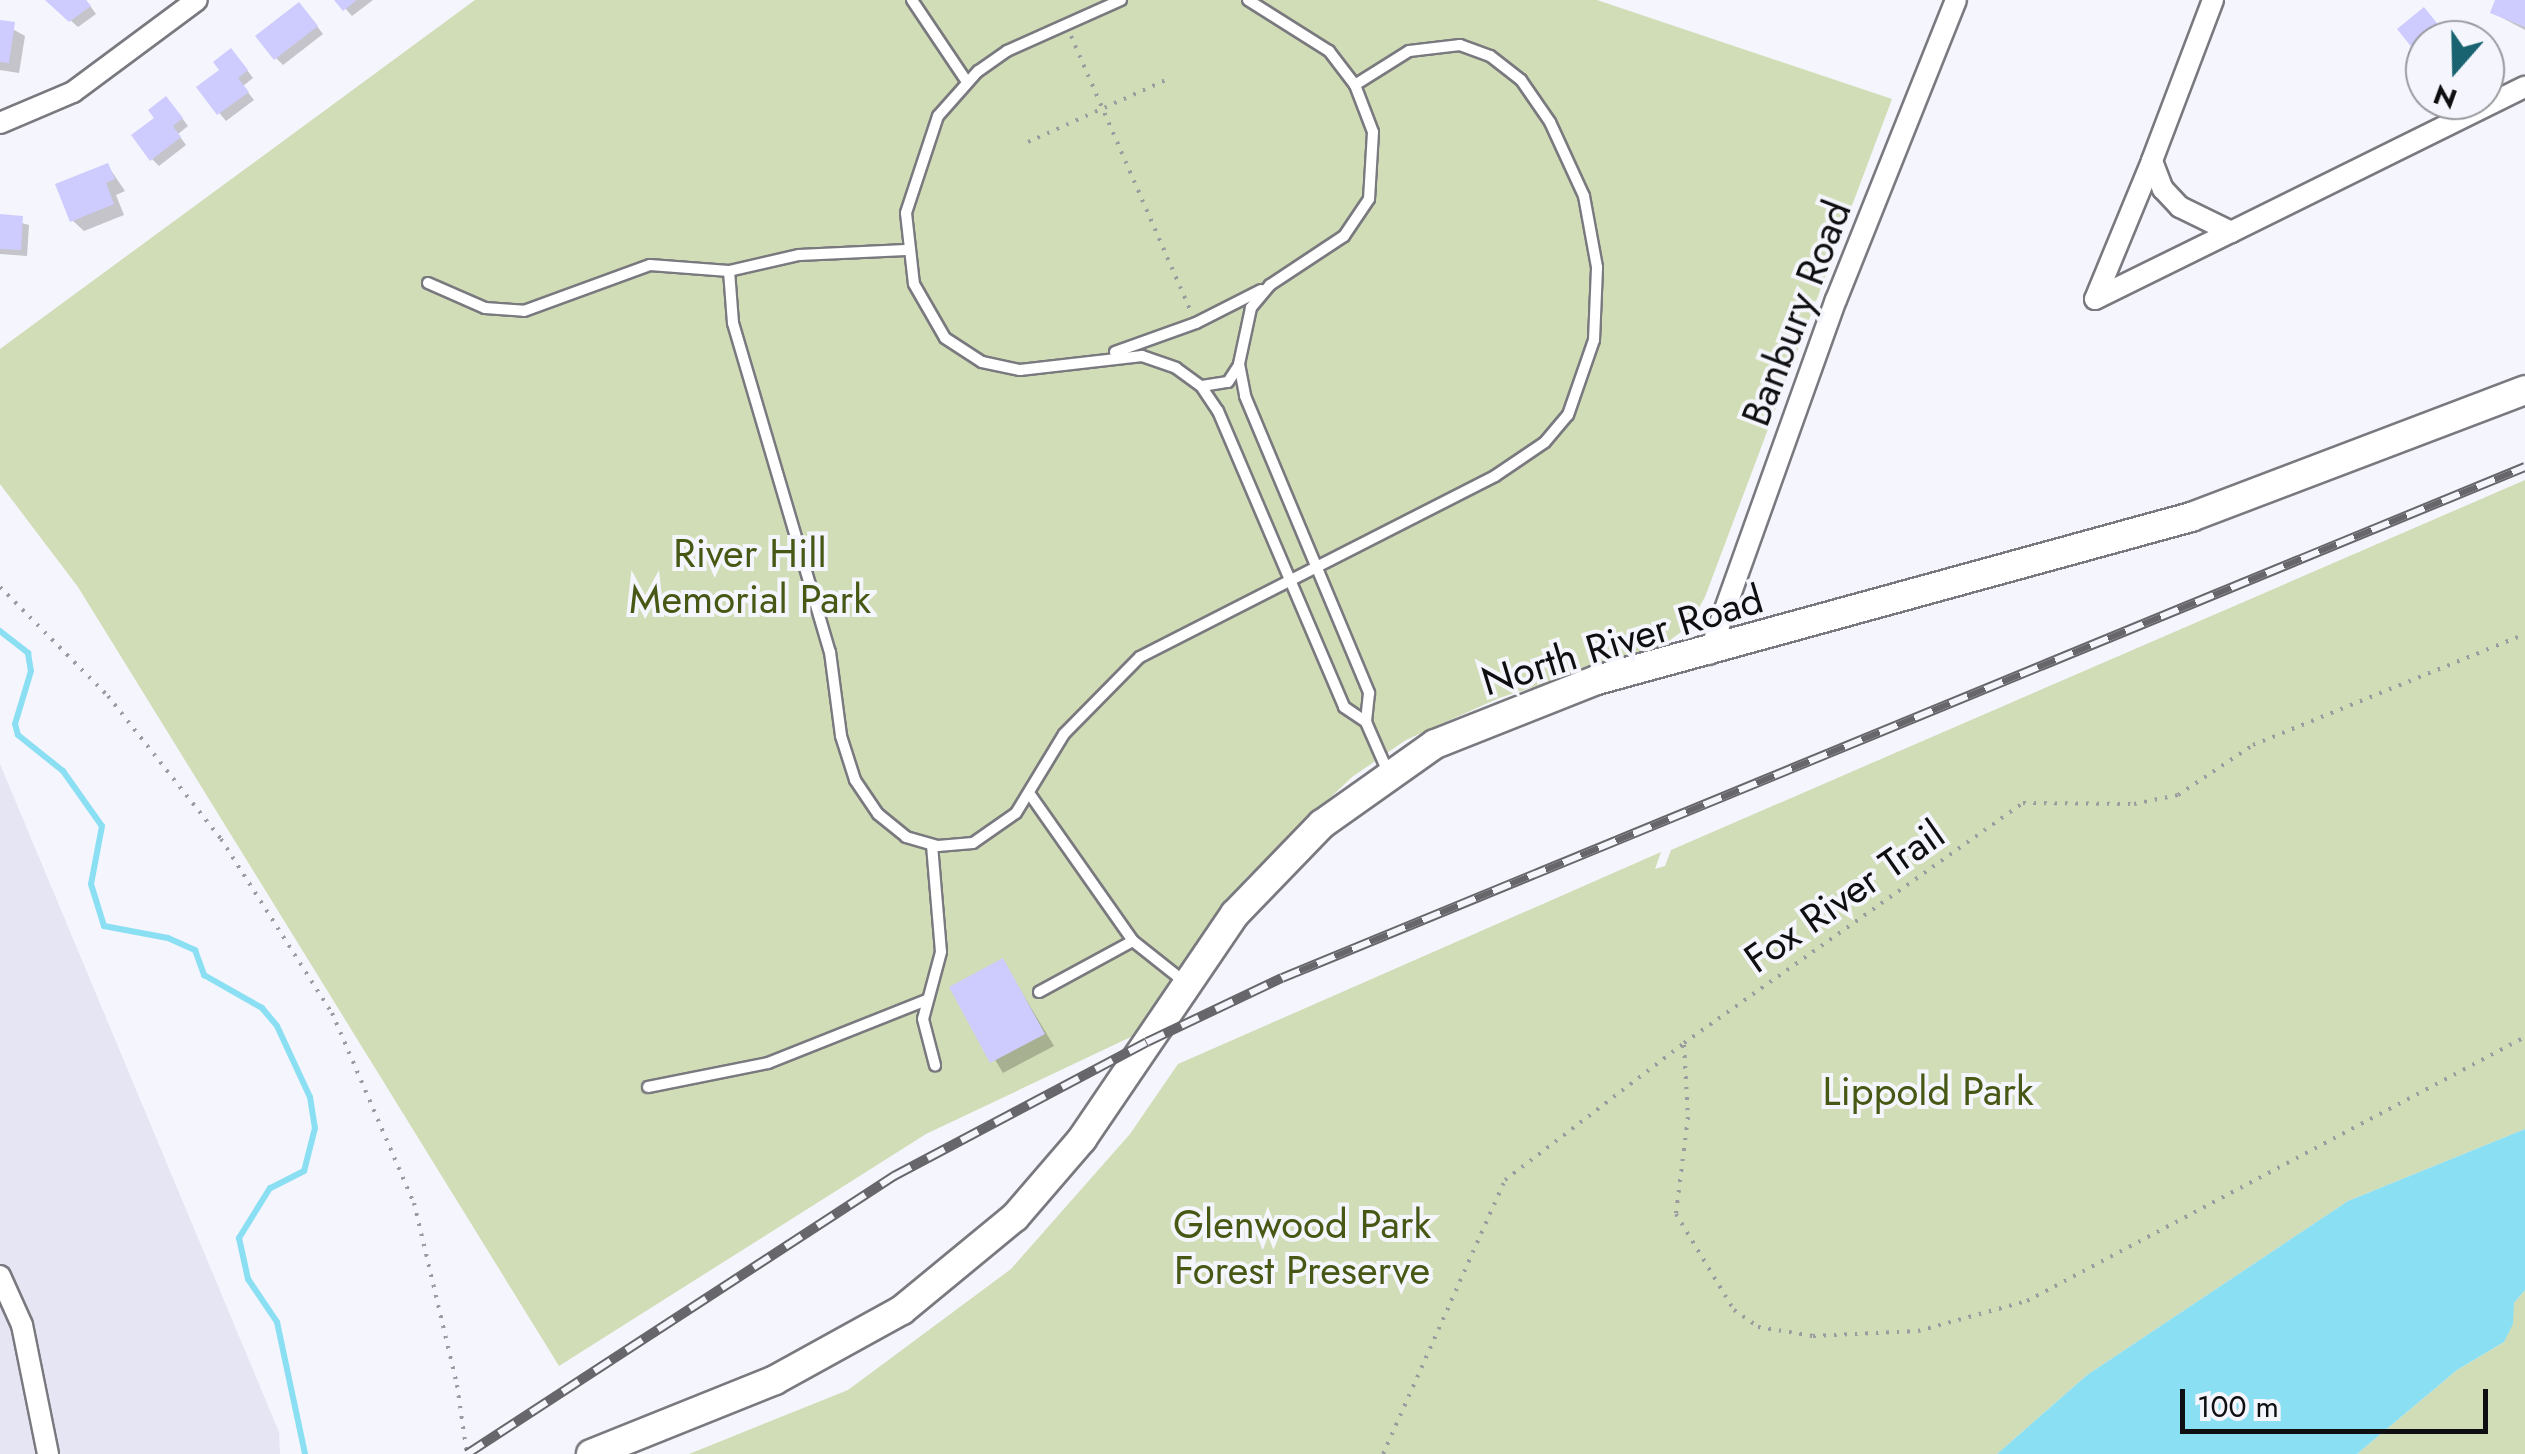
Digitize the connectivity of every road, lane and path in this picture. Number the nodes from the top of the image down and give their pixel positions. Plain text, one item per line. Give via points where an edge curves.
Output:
1 (197, 0) edge
2 (912, 0) edge
3 (1121, 0) edge
4 (1248, 0) edge
5 (1956, 0) edge
6 (2212, 0) edge
7 (1064, 21) junction
8 (1166, 80) dead end
9 (967, 82) junction
10 (1355, 85) junction
11 (2525, 87) edge
12 (1102, 108) junction
13 (0, 123) edge
14 (1028, 142) dead end
15 (2152, 161) junction
16 (2231, 232) junction
17 (906, 250) junction
18 (728, 272) junction
19 (428, 283) dead end
20 (1270, 286) junction
21 (1196, 324) junction
22 (1102, 356) junction
23 (1239, 364) junction
24 (1201, 386) junction
25 (2525, 390) edge
26 (1318, 570) junction
27 (1290, 581) junction
28 (0, 588) edge
29 (2525, 634) edge
30 (1709, 654) junction
31 (1366, 722) junction
32 (1389, 772) junction
33 (1030, 792) junction
34 (932, 845) junction
35 (1134, 941) junction
36 (1187, 984) junction
37 (1039, 992) dead end
38 (926, 1000) junction
39 (2525, 1037) edge
40 (1684, 1043) junction
41 (934, 1065) dead end
42 (648, 1087) dead end
43 (0, 1276) edge
44 (48, 1454) edge
45 (467, 1454) edge
46 (591, 1454) edge
47 (1384, 1454) edge

1 - 13 street via 52,105
2 - 9 lane
3 - 7 lane
4 - 10 lane via 1306,33
5 - 30 street, Banbury Road via 1836,300
6 - 15 street
7 - 9 lane
7 - 12 path
8 - 12 path
9 - 17 lane via 938,116 917,166
10 - 20 lane via 1376,156 1369,200 1344,236
10 - 26 lane via 1409,51 1444,44 1477,49 1521,80 1568,156 1584,196 1594,232 1598,305 1589,363 1558,430 1496,476
11 - 16 street
12 - 14 path
12 - 21 path
15 - 16 street via 2162,189 2180,207
15 - 16 street via 2095,299
17 - 18 lane via 799,255
17 - 22 lane via 929,320 982,362 1038,369
18 - 19 lane via 650,265 504,312
18 - 34 lane via 740,351 830,652 847,759 878,814 906,837
20 - 21 lane
20 - 23 lane via 1251,308
21 - 22 lane
22 - 24 lane via 1160,361
23 - 24 lane via 1228,382
23 - 26 lane via 1245,396
24 - 27 lane via 1218,411
25 - 30 main road, North River Road via 2191,517
26 - 27 lane
26 - 31 lane via 1368,692
27 - 31 lane via 1344,708
27 - 33 lane via 1170,638 1126,669 1064,734
28 - 45 path via 108,696 221,838 332,1014 414,1203 458,1385
29 - 40 path, Fox River Trail via 2253,745 2178,796 2134,804 2024,803
30 - 32 main road, North River Road via 1551,695 1435,744
31 - 32 lane
32 - 36 main road, North River Road via 1278,867
33 - 34 lane via 988,836
33 - 35 lane
34 - 38 lane via 941,952
35 - 36 lane
35 - 37 lane
36 - 46 main road, North River Road via 1082,1138 1015,1217 902,1310 775,1380
38 - 41 lane via 923,1019
38 - 42 lane via 768,1063
39 - 40 path via 2027,1301 1918,1331 1813,1336 1758,1327 1734,1310 1676,1214 1688,1117
40 - 47 path, Fox River Trail via 1505,1180
43 - 44 street via 22,1326

